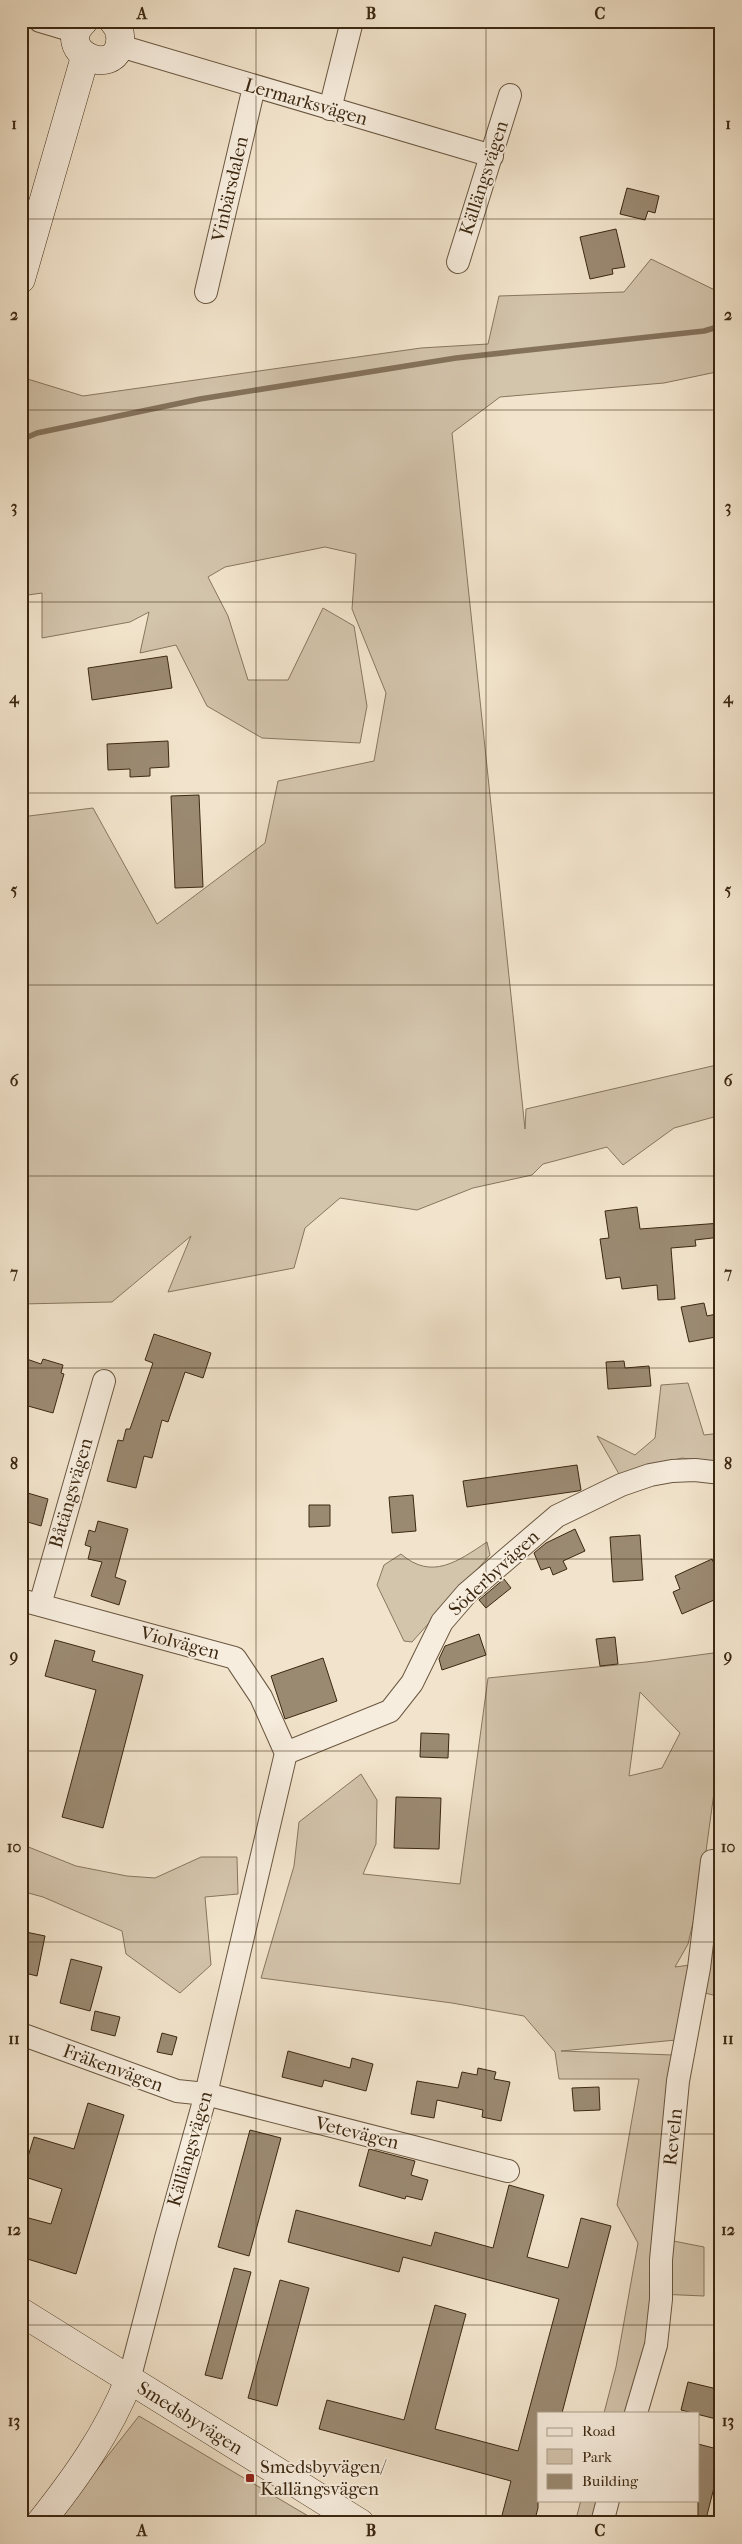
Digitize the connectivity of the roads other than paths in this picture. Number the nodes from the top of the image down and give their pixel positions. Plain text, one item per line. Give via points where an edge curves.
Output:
1 (40, 21) edge
2 (352, 21) edge
3 (80, 26) edge
4 (116, 34) edge
5 (85, 57) junction
6 (254, 87) junction
7 (510, 95) dead end
8 (330, 109) junction
9 (492, 156) junction
10 (458, 262) dead end
11 (21, 279) edge
12 (206, 292) dead end
13 (104, 1382) dead end
14 (721, 1472) edge
15 (31, 1602) edge
16 (286, 1753) junction
17 (712, 1861) dead end
18 (21, 2034) edge
19 (206, 2094) junction
20 (508, 2172) dead end
21 (21, 2312) edge
22 (129, 2380) junction
23 (636, 2412) edge
24 (607, 2502) edge
25 (40, 2523) edge
26 (360, 2523) edge
27 (602, 2523) edge

1 - 3 street
2 - 8 street
3 - 5 street via 76,41
4 - 5 street via 114,54 105,60
4 - 6 street, Lermarksvägen
5 - 11 street
6 - 8 street, Lermarksvägen
6 - 12 street, Vinbärsdalen
7 - 9 street, Källängsvägen
8 - 9 street, Lermarksvägen
9 - 10 street, Källängsvägen
13 - 15 street, Båtängsvägen
14 - 16 street, Söderbyvägen via 672,1471 650,1476 621,1485 557,1516 467,1593 442,1622 412,1683 390,1711
15 - 16 street, Violvägen via 235,1658 261,1697
16 - 19 street, Källängsvägen
17 - 23 street, Reveln via 699,1968 678,2082 656,2344
18 - 19 street, Fräkenvägen via 177,2091
19 - 20 street, Vetevägen
19 - 22 street, Källängsvägen
21 - 22 street, Smedsbyvägen
22 - 25 street, Källängsvägen via 118,2409 74,2480
22 - 26 street, Smedsbyvägen
24 - 27 street

